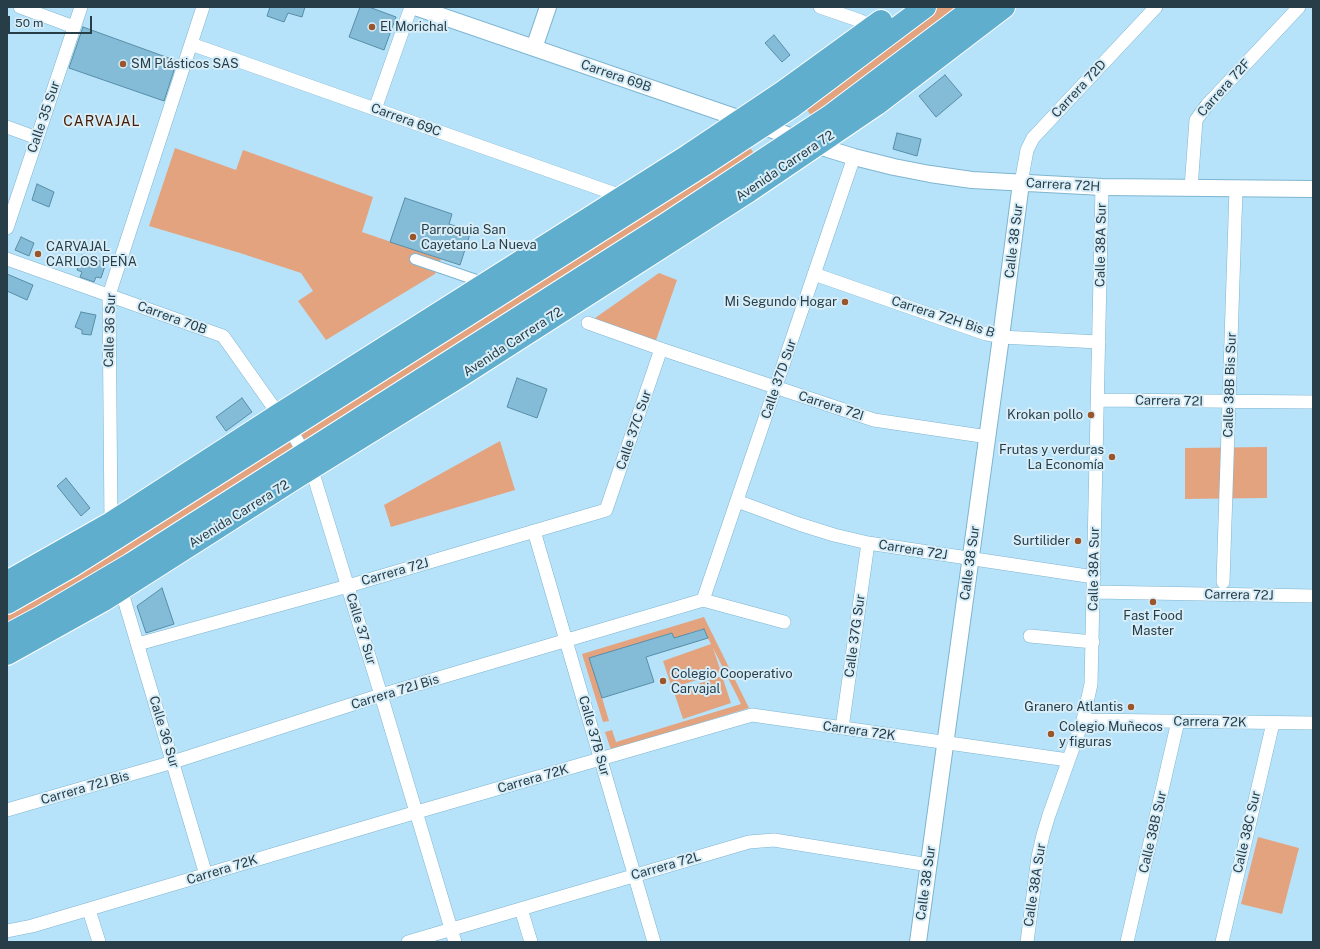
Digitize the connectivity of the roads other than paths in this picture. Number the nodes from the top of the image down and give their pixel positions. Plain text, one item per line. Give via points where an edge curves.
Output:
1 (20, 7) edge
2 (81, 7) edge
3 (203, 7) edge
4 (411, 7) edge
5 (415, 7) edge
6 (548, 7) edge
7 (820, 7) edge
8 (900, 7) edge
9 (925, 7) edge
10 (975, 7) edge
11 (1004, 7) edge
12 (1156, 7) edge
13 (1299, 7) edge
14 (74, 27) junction
15 (873, 27) junction
16 (191, 44) junction
17 (534, 48) junction
18 (375, 109) junction
19 (753, 123) junction
20 (7, 127) edge
21 (37, 138) junction
22 (797, 138) junction
23 (817, 145) junction
24 (854, 157) junction
25 (1021, 183) junction
26 (1102, 187) junction
27 (1191, 188) junction
28 (1236, 189) junction
29 (1313, 190) edge
30 (621, 196) junction
31 (7, 228) edge
32 (7, 259) edge
33 (415, 259) dead end
34 (814, 274) junction
35 (485, 283) junction
36 (108, 295) junction
37 (588, 323) dead end
38 (223, 336) joint
39 (1001, 337) junction
40 (1099, 342) junction
41 (661, 349) junction
42 (494, 355) junction
43 (405, 356) junction
44 (363, 361) junction
45 (446, 365) junction
46 (776, 388) junction
47 (1098, 400) junction
48 (1229, 401) junction
49 (1313, 402) edge
50 (283, 422) junction
51 (988, 437) junction
52 (308, 461) junction
53 (737, 501) junction
54 (606, 510) joint
55 (111, 523) junction
56 (534, 531) junction
57 (868, 543) junction
58 (971, 559) junction
59 (1094, 577) junction
60 (1223, 582) dead end
61 (348, 586) junction
62 (122, 589) junction
63 (1094, 592) junction
64 (12, 594) edge
65 (1313, 596) edge
66 (704, 600) junction
67 (41, 617) junction
68 (784, 622) dead end
69 (7, 635) edge
70 (1030, 636) dead end
71 (566, 641) junction
72 (1093, 642) junction
73 (138, 644) junction
74 (7, 648) edge
75 (7, 654) edge
76 (381, 695) junction
77 (1083, 720) junction
78 (1178, 721) junction
79 (1273, 723) junction
80 (1313, 723) edge
81 (842, 728) junction
82 (946, 743) junction
83 (601, 759) junction
84 (1068, 760) junction
85 (173, 762) junction
86 (7, 810) edge
87 (417, 812) junction
88 (929, 864) junction
89 (206, 875) junction
90 (635, 876) junction
91 (521, 909) junction
92 (89, 910) junction
93 (7, 931) edge
94 (453, 936) edge
95 (98, 942) edge
96 (408, 942) edge
97 (531, 942) edge
98 (654, 942) edge
99 (918, 942) edge
100 (1027, 942) edge
101 (1127, 942) edge
102 (1222, 942) edge

1 - 14 street
2 - 14 street, Calle 35 Sur
3 - 16 street, Calle 36 Sur
4 - 18 street
5 - 17 street, Carrera 69B
6 - 17 street
7 - 15 street
8 - 15 highway
9 - 19 highway via 793,106
10 - 22 highway, Avenida Carrera 72 via 844,107
11 - 23 highway, Avenida Carrera 72 via 877,104
12 - 25 street, Carrera 72D via 1033,138 1027,150
13 - 27 street, Carrera 72F via 1196,120
14 - 21 street, Calle 35 Sur
15 - 19 highway via 816,68
16 - 18 street, Carrera 69C
16 - 36 street, Calle 36 Sur
17 - 19 street, Carrera 69B
18 - 30 street, Carrera 69C
19 - 22 street, Carrera 69B
19 - 30 highway
19 - 43 highway
20 - 21 street
21 - 31 street, Calle 35 Sur
22 - 23 street, Carrera 69B
22 - 45 highway, Avenida Carrera 72
23 - 24 street, Carrera 72H
23 - 42 highway, Avenida Carrera 72
24 - 25 street, Carrera 72H via 930,174
24 - 34 street, Calle 37D Sur
25 - 26 street, Carrera 72H
25 - 39 street, Calle 38 Sur
26 - 27 street, Carrera 72H
26 - 40 street, Calle 38A Sur
27 - 28 street, Carrera 72H
28 - 29 street, Carrera 72H
28 - 48 street, Calle 38B Bis Sur
30 - 35 highway
32 - 36 street, Carrera 70B
33 - 35 street
34 - 39 street, Carrera 72H Bis B
34 - 46 street, Calle 37D Sur
35 - 44 highway
36 - 38 street, Carrera 70B
36 - 55 street, Calle 36 Sur
37 - 41 street, Carrera 72I
38 - 50 street, Calle 37 Sur
39 - 40 street, Carrera 72H Bis B
39 - 51 street, Calle 38 Sur
40 - 47 street, Calle 38A Sur
41 - 46 street, Carrera 72I
41 - 54 street, Calle 37C Sur
42 - 45 highway
42 - 52 highway, Avenida Carrera 72
43 - 44 highway
43 - 50 highway
44 - 50 highway
45 - 52 highway, Avenida Carrera 72
46 - 51 street, Carrera 72I via 874,420
46 - 53 street, Calle 37D Sur
47 - 48 street, Carrera 72I
47 - 59 street, Calle 38A Sur
48 - 49 street, Carrera 72I
48 - 60 street, Calle 38B Bis Sur
50 - 52 street, Calle 37 Sur
50 - 55 highway
50 - 64 highway via 112,541
51 - 58 street, Calle 38 Sur
52 - 61 street, Calle 37 Sur
52 - 62 highway, Avenida Carrera 72
52 - 67 highway, Avenida Carrera 72
53 - 57 street, Carrera 72J via 799,524
53 - 66 street, Calle 37D Sur
54 - 56 street, Carrera 72J
55 - 64 highway via 70,547
56 - 61 street, Carrera 72J
56 - 71 street, Calle 37B Sur
57 - 58 street, Carrera 72J
57 - 81 street, Calle 37G Sur
58 - 59 street, Carrera 72J
58 - 82 street, Calle 38 Sur
59 - 63 street, Calle 38A Sur
61 - 73 street, Carrera 72J
61 - 76 street, Calle 37 Sur
62 - 73 street, Calle 36 Sur
62 - 75 highway, Avenida Carrera 72
63 - 65 street, Carrera 72J
63 - 72 street, Calle 38A Sur
66 - 68 street
66 - 71 street, Carrera 72J Bis
67 - 69 highway, Avenida Carrera 72
67 - 74 highway
70 - 72 street
71 - 76 street, Carrera 72J Bis
71 - 83 street, Calle 37B Sur
72 - 77 street, Calle 38A Sur via 1091,684
73 - 85 street, Calle 36 Sur
76 - 85 street, Carrera 72J Bis
76 - 87 street, Calle 37 Sur
77 - 78 street, Carrera 72K
77 - 84 street, Calle 38A Sur
78 - 79 street, Carrera 72K
78 - 101 street, Calle 38B Sur
79 - 80 street, Carrera 72K
79 - 102 street, Calle 38C Sur
81 - 82 street, Carrera 72K
81 - 83 street, Carrera 72K via 752,715
82 - 84 street, Carrera 72K
82 - 88 street, Calle 38 Sur
83 - 87 street, Carrera 72K
83 - 90 street, Calle 37B Sur
84 - 100 street, Calle 38A Sur via 1038,857
85 - 86 street, Carrera 72J Bis
85 - 89 street, Calle 36 Sur
87 - 89 street, Carrera 72K
87 - 94 street, Calle 37 Sur
88 - 90 street, Carrera 72L via 760,840
88 - 99 street, Calle 38 Sur
89 - 92 street, Carrera 72K
90 - 91 street, Carrera 72L
90 - 98 street, Calle 37B Sur
91 - 94 street, Carrera 72L
91 - 97 street
92 - 93 street, Carrera 72K
92 - 95 street
94 - 96 street, Carrera 72L

